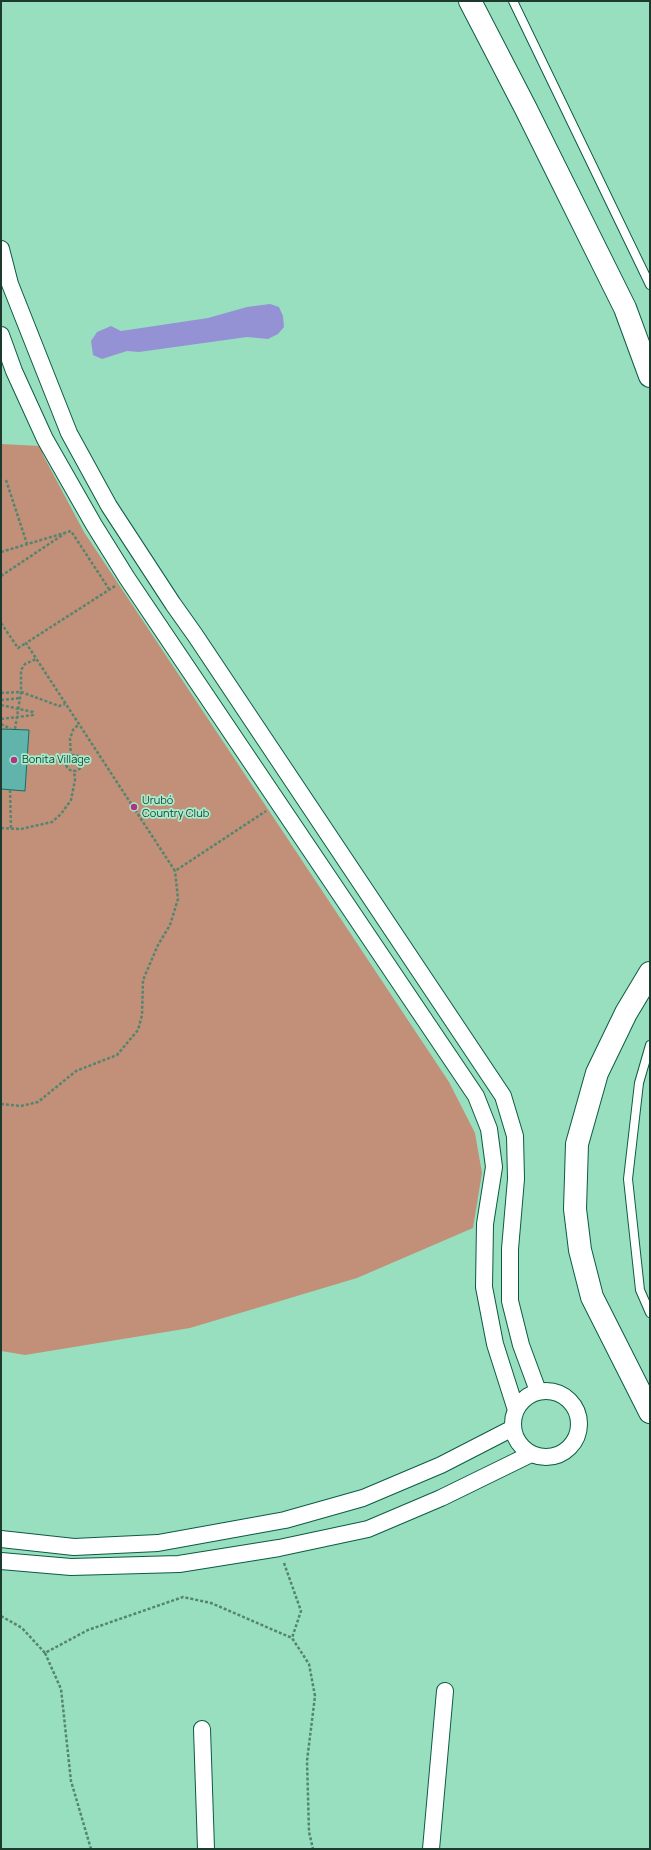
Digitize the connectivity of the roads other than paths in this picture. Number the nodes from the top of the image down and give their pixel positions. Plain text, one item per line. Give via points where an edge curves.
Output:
1 (470, 1) edge
2 (513, 1) edge
3 (1, 249) edge
4 (650, 285) edge
5 (1, 335) edge
6 (650, 376) edge
7 (173, 604) junction
8 (153, 617) junction
9 (650, 973) edge
10 (650, 1045) edge
11 (511, 1124) junction
12 (489, 1128) junction
13 (650, 1312) edge
14 (538, 1391) junction
15 (516, 1410) junction
16 (650, 1412) edge
17 (513, 1428) junction
18 (532, 1454) junction
19 (285, 1520) junction
20 (1, 1539) edge
21 (284, 1547) junction
22 (1, 1562) edge
23 (445, 1691) dead end
24 (202, 1729) dead end
25 (206, 1849) edge
26 (431, 1849) edge

1 - 6 main road via 625,308
2 - 4 lane
3 - 7 street via 10,284 69,433 109,506
5 - 8 street via 14,371 45,439 94,526
7 - 8 street
7 - 11 street via 503,1096
8 - 12 street via 476,1096
9 - 16 main road via 626,1014 597,1073 576,1144 575,1209 580,1250 592,1297
10 - 13 lane via 639,1083 628,1179 640,1290
11 - 12 street
11 - 14 street via 516,1179 510,1249 510,1301 521,1345
12 - 15 street via 494,1168 485,1224 484,1287 495,1344
14 - 15 street via 522,1401
14 - 18 street via 561,1394 577,1411 580,1422 573,1444 565,1452 543,1458
15 - 17 street
17 - 18 street via 515,1438
17 - 19 street via 441,1465 363,1498
18 - 21 street via 441,1498 368,1529
19 - 20 street via 158,1543 74,1547
19 - 21 street
21 - 22 street via 179,1564 71,1567
23 - 26 street
24 - 25 street

